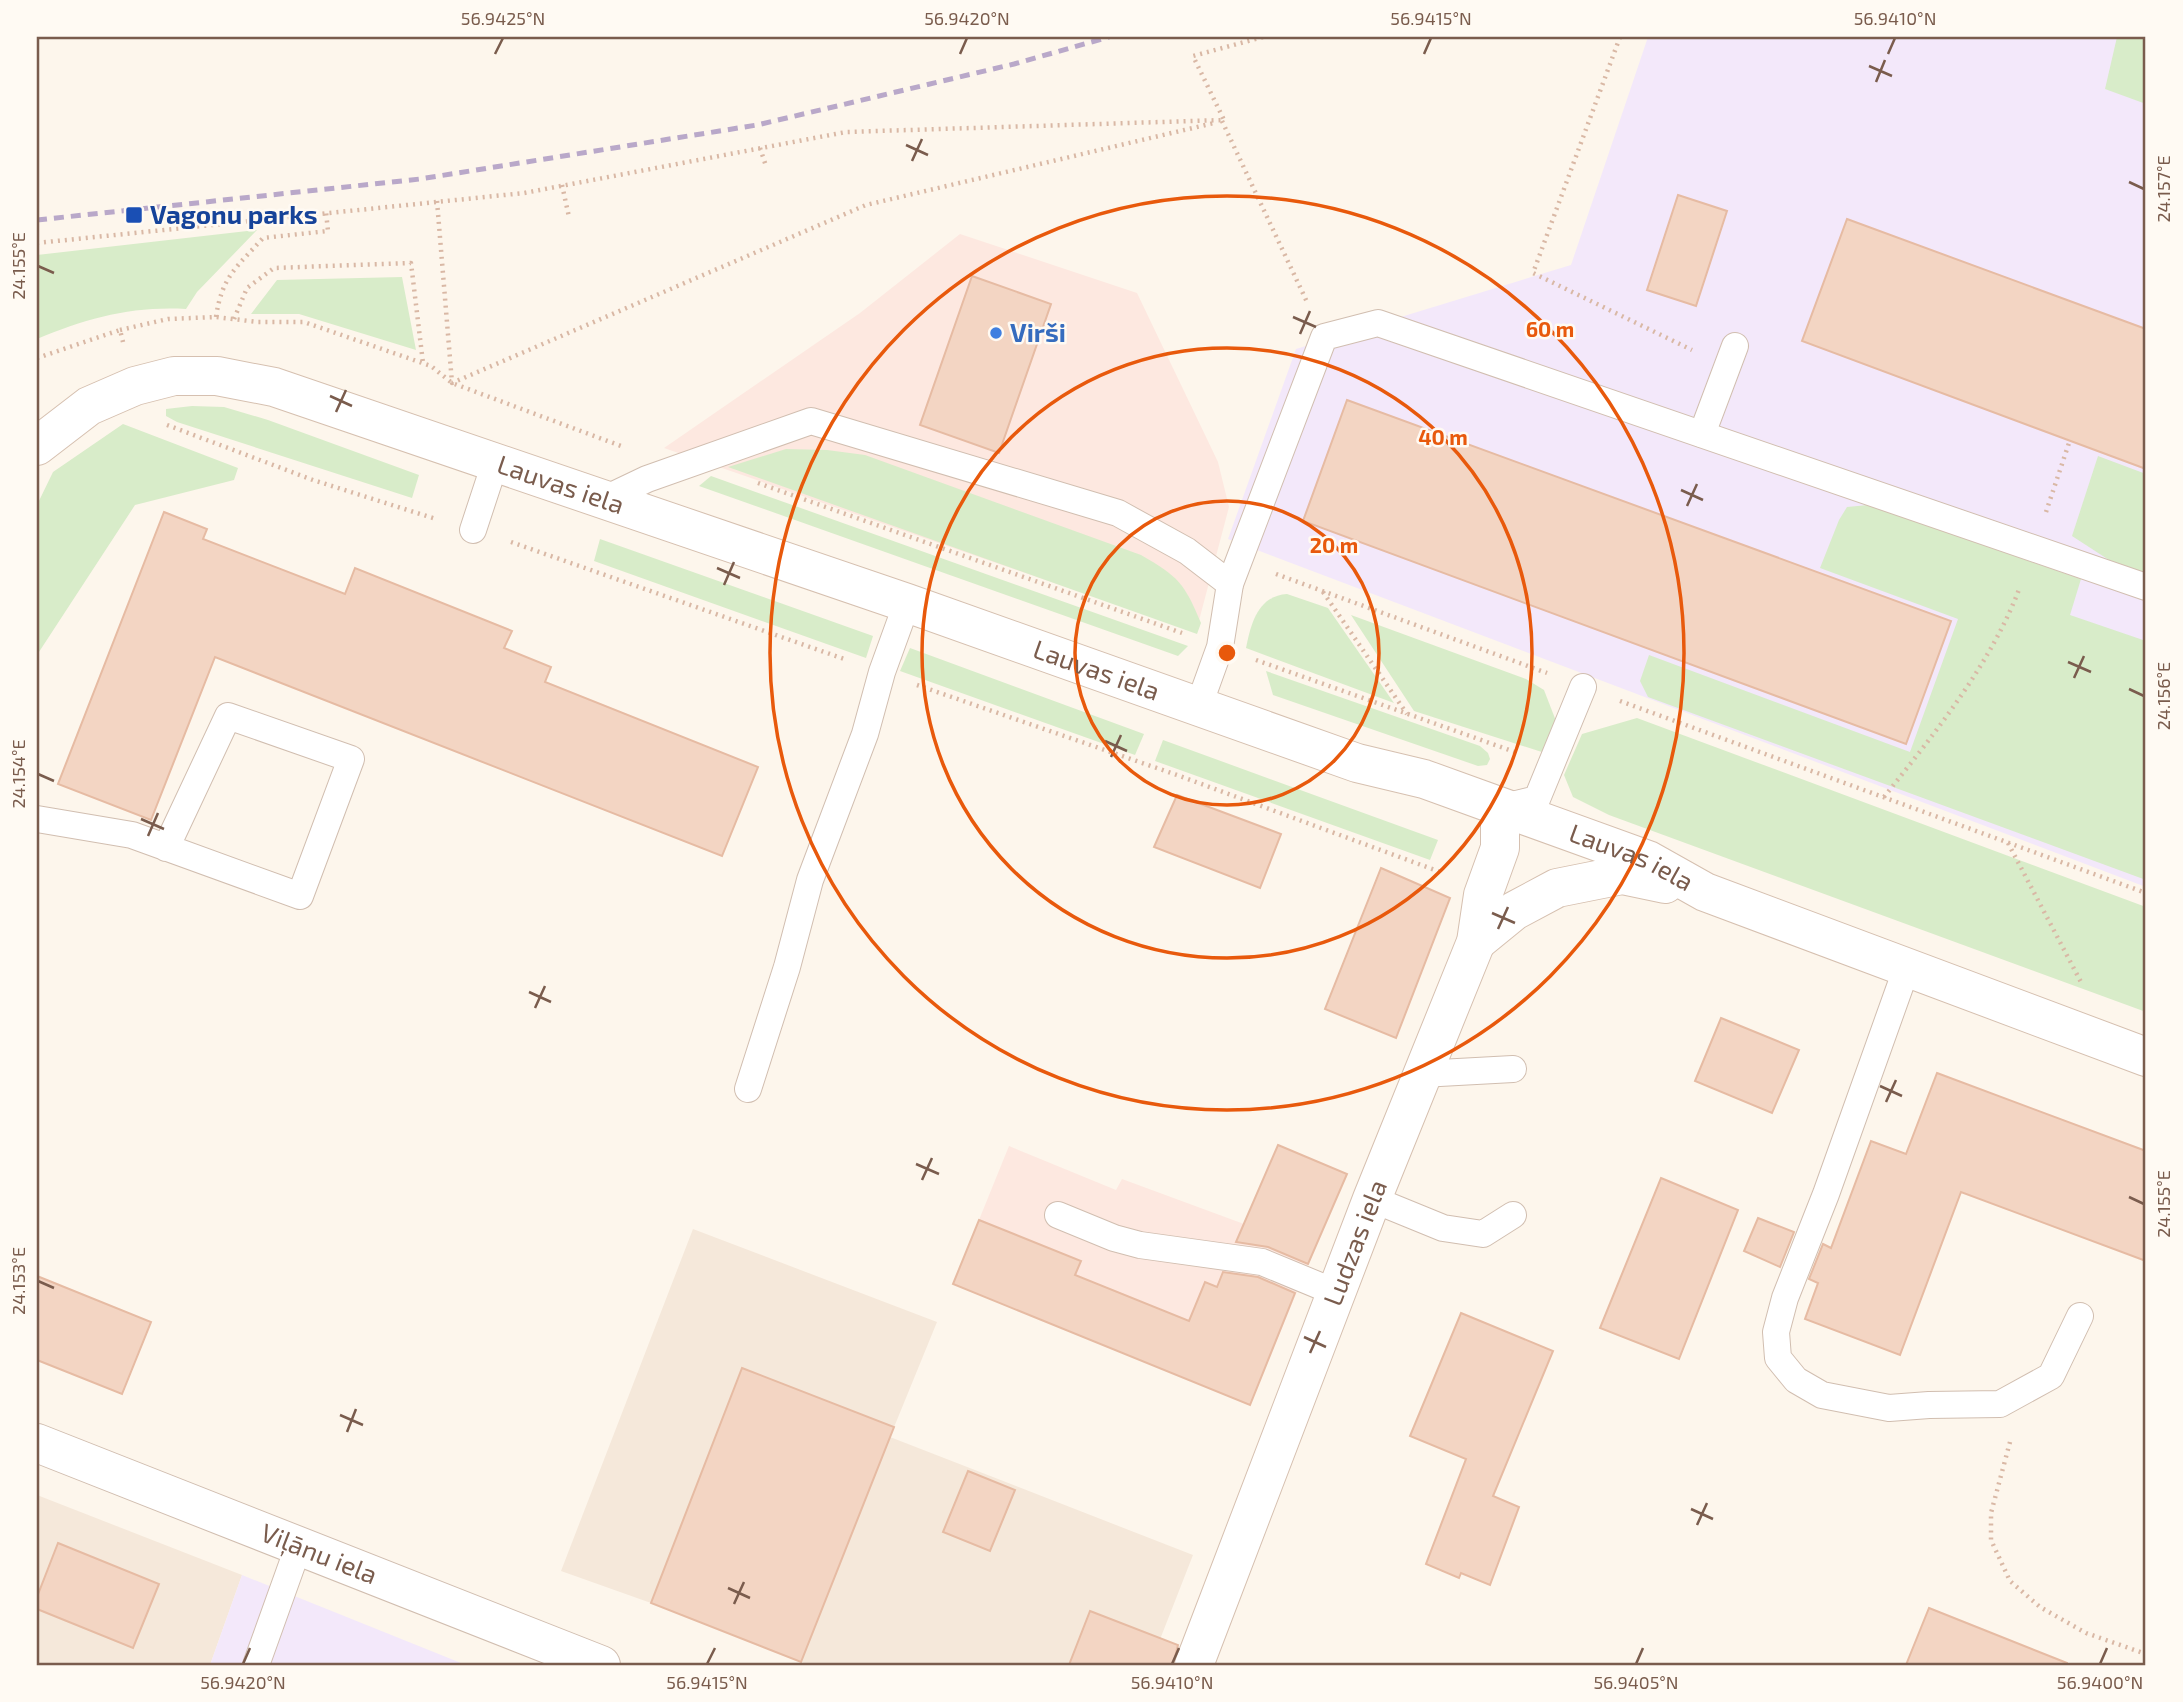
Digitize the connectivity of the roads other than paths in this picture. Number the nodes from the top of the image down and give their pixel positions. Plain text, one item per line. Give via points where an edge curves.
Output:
1 (1731, 357) road end
2 (1702, 434) junction
3 (39, 443) edge
4 (495, 463) junction
5 (603, 500) junction
6 (473, 530) road end
7 (1234, 572) junction
8 (2146, 587) edge
9 (907, 603) junction
10 (1583, 687) road end
11 (1198, 708) junction
12 (1500, 808) junction
13 (37, 819) edge
14 (166, 848) junction
15 (1705, 892) junction
16 (1476, 942) junction
17 (1907, 967) junction
18 (2146, 1057) edge
19 (1513, 1069) dead end
20 (1421, 1074) junction
21 (748, 1089) dead end
22 (1372, 1199) junction
23 (1058, 1215) dead end
24 (1513, 1215) dead end
25 (1337, 1293) junction
26 (2080, 1316) dead end
27 (37, 1443) edge
28 (299, 1545) junction
29 (256, 1665) edge
30 (601, 1665) edge
31 (1194, 1665) edge

1 - 2 lane
2 - 7 lane via 1378,323 1324,338
2 - 8 lane
3 - 4 street, Lauvas iela via 89,406 135,386 174,376 217,376 274,387
4 - 5 street, Lauvas iela
4 - 6 lane
5 - 7 lane via 647,479 811,421 1118,513
5 - 9 street, Lauvas iela
7 - 11 lane via 1220,647
9 - 11 street, Lauvas iela
9 - 21 lane via 865,734 810,880
10 - 12 lane via 1537,799
11 - 12 street, Lauvas iela
12 - 15 street, Lauvas iela via 1648,860
12 - 16 street, Ludzas iela via 1500,848 1483,895
13 - 14 lane via 132,835
14 - 14 lane via 300,896 351,759 228,716
15 - 16 street, Ludzas iela via 1622,875 1557,888 1514,911
15 - 17 street, Lauvas iela
16 - 20 street, Ludzas iela
17 - 18 street, Lauvas iela
17 - 26 lane via 1784,1298 1776,1332 1778,1358 1796,1380 1822,1395 1889,1408 2000,1404 2051,1376
19 - 20 lane
20 - 22 street, Ludzas iela
22 - 24 lane via 1443,1228 1483,1234
22 - 25 street, Ludzas iela
23 - 25 lane via 1140,1245 1262,1262
25 - 31 street, Ludzas iela
27 - 28 street, Viļānu iela
28 - 29 lane
28 - 30 street, Viļānu iela

